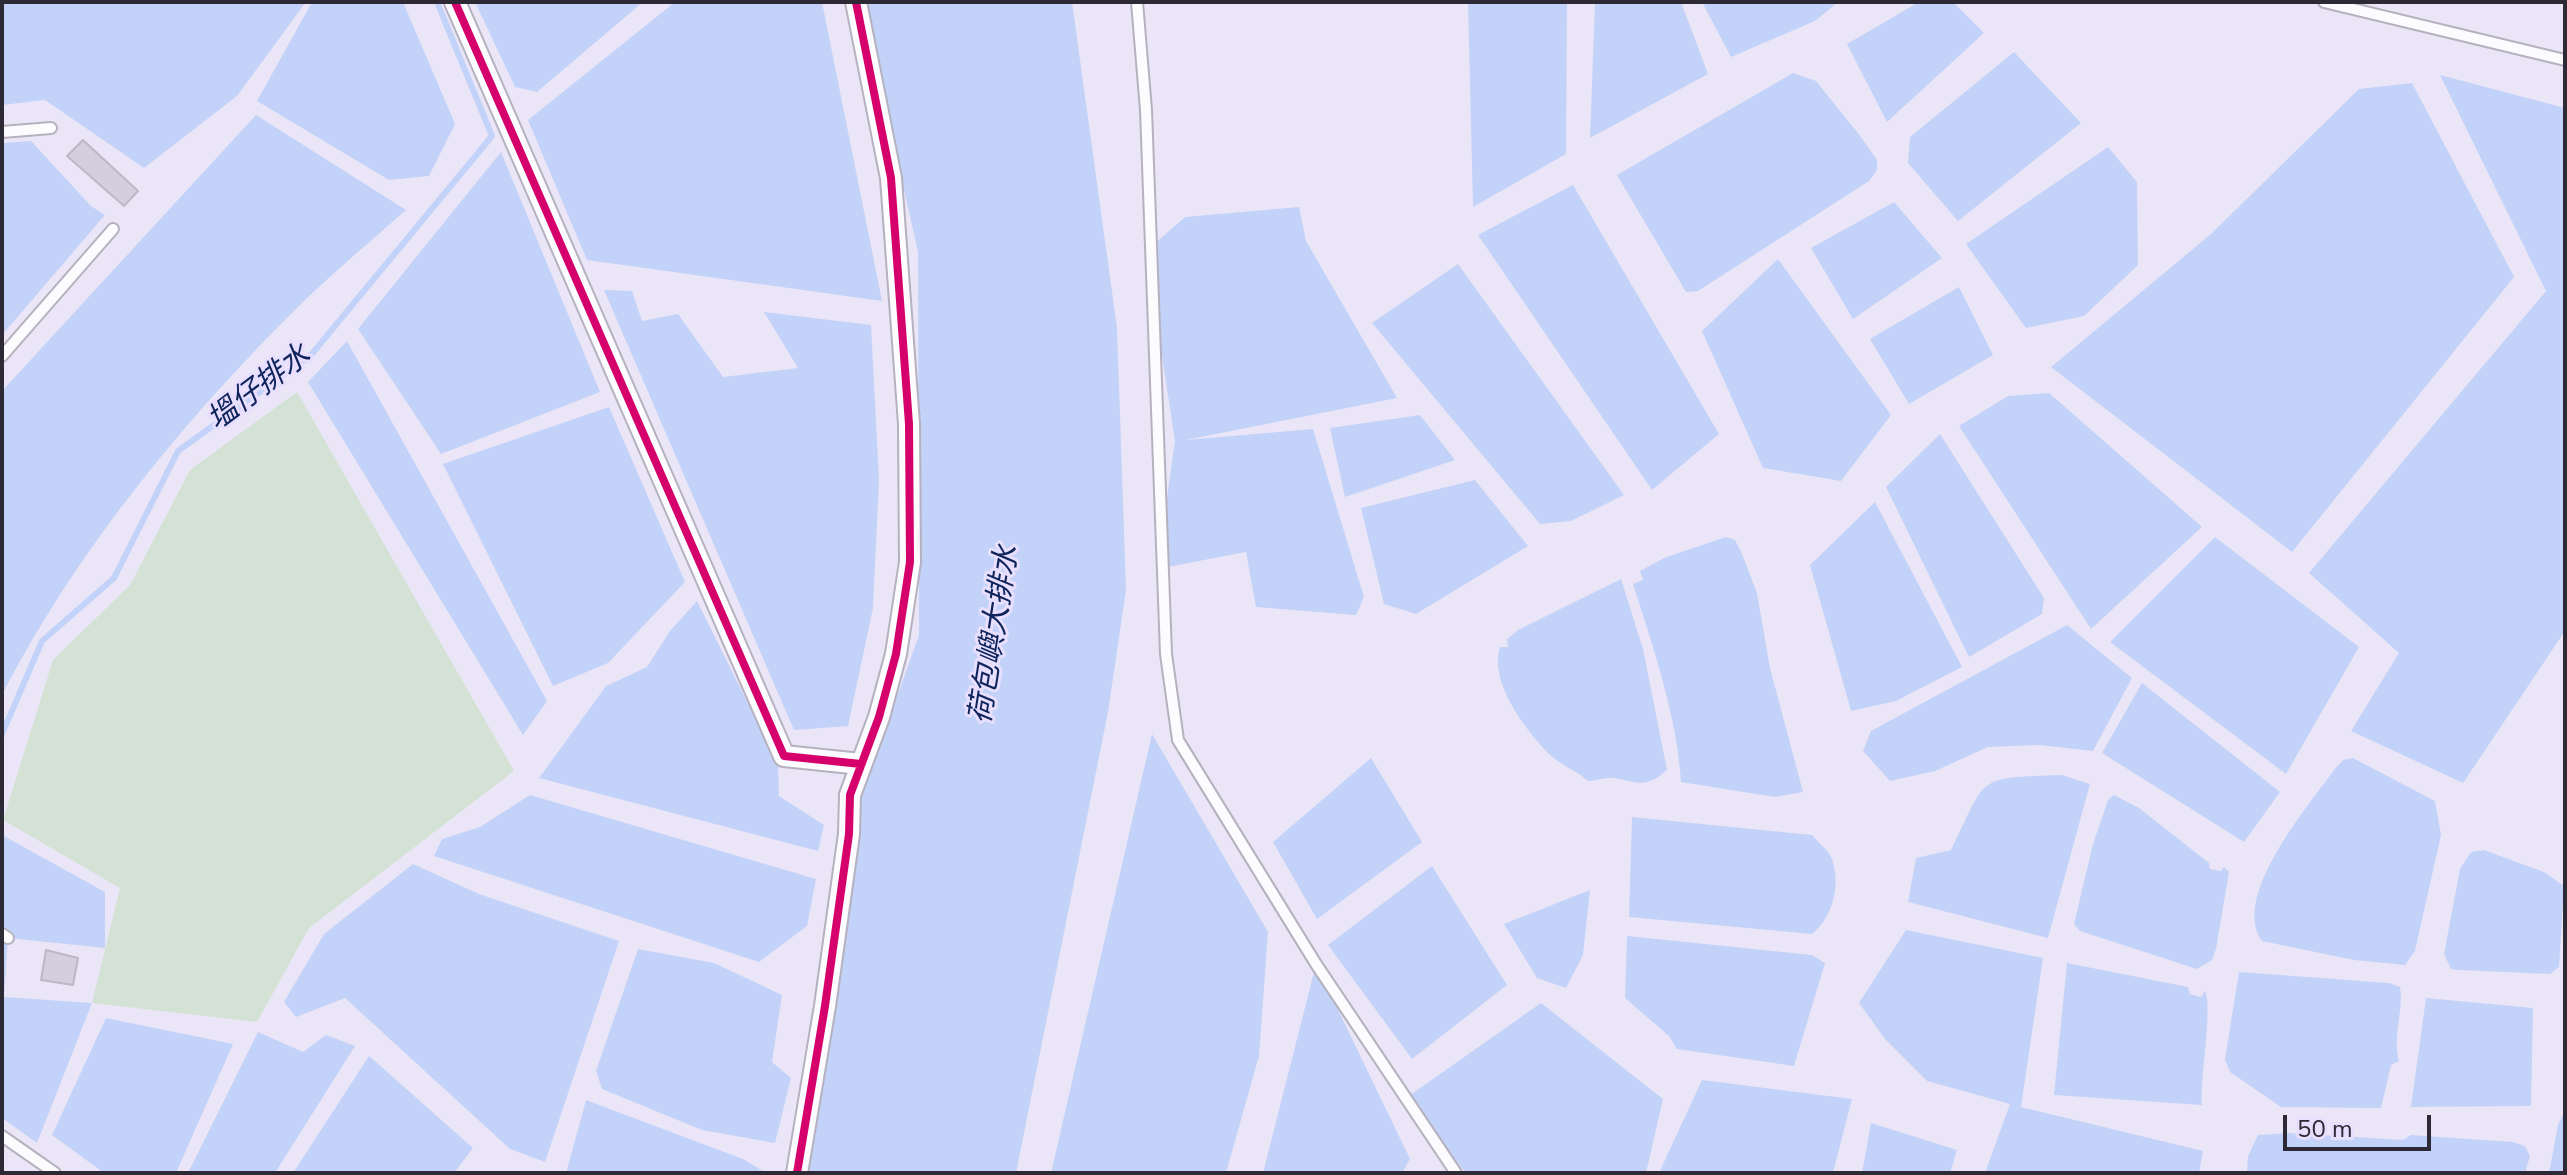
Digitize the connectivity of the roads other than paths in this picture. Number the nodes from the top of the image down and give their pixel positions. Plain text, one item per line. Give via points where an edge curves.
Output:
1 (455, 2) edge
2 (856, 2) edge
3 (1137, 2) edge
4 (2324, 2) edge
5 (2565, 60) edge
6 (51, 128) dead end
7 (2, 132) edge
8 (113, 229) dead end
9 (2, 356) edge
10 (861, 764) junction
11 (2, 1136) edge
12 (55, 1173) edge
13 (797, 1173) edge
14 (1456, 1173) edge

1 - 10 street via 784,756
2 - 10 street via 891,178 909,424 910,562 879,717
3 - 14 lane via 1146,110 1166,654 1178,740 1316,964
4 - 5 lane
6 - 7 lane
8 - 9 lane
10 - 13 street via 850,795 849,834
11 - 12 lane

